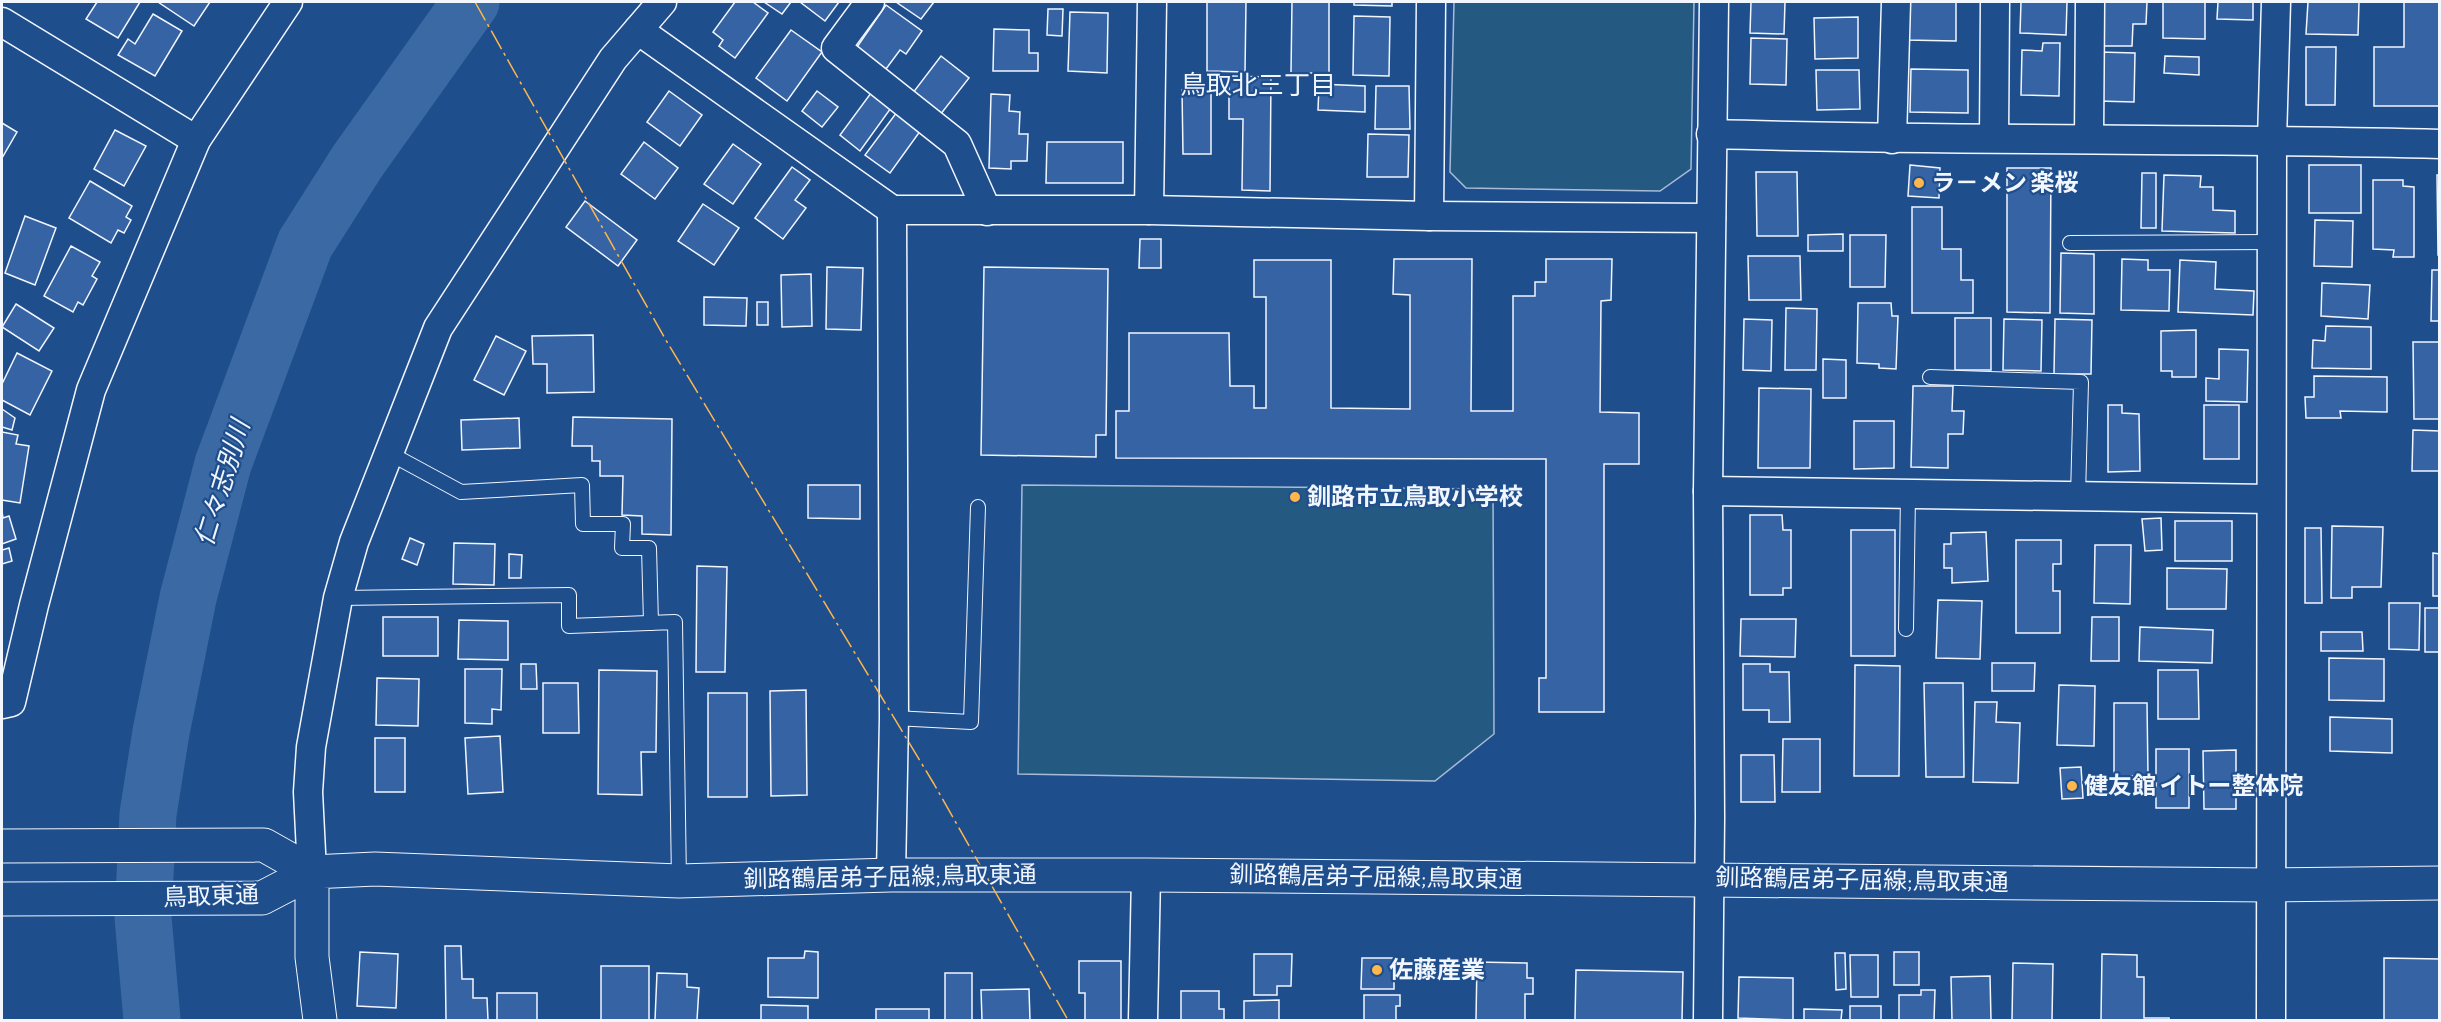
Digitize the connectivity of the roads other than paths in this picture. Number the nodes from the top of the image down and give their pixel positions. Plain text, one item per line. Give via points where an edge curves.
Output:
1 (288, 2) edge
2 (662, 2) edge
3 (870, 2) edge
4 (1152, 2) edge
5 (1431, 2) edge
6 (1713, 2) edge
7 (1896, 2) edge
8 (1995, 2) edge
9 (2090, 2) edge
10 (2276, 2) edge
11 (2, 22) edge
12 (638, 30) junction
13 (1711, 134) junction
14 (1994, 137) junction
15 (2089, 138) junction
16 (1892, 139) junction
17 (196, 140) junction
18 (2272, 140) junction
19 (2439, 144) edge
20 (892, 210) junction
21 (1149, 210) junction
22 (987, 211) junction
23 (1429, 216) junction
24 (1711, 218) junction
25 (2272, 242) junction
26 (2070, 243) dead end
27 (1930, 377) dead end
28 (389, 453) junction
29 (1708, 490) junction
30 (1908, 494) junction
31 (2078, 496) junction
32 (2271, 499) junction
33 (978, 507) dead end
34 (338, 598) junction
35 (651, 623) junction
36 (1906, 629) dead end
37 (2, 704) edge
38 (894, 717) junction
39 (11, 846) edge
40 (312, 872) junction
41 (891, 875) junction
42 (1146, 875) junction
43 (1710, 878) junction
44 (679, 881) junction
45 (2439, 883) edge
46 (2271, 885) junction
47 (11, 899) edge
48 (320, 1020) edge
49 (1143, 1020) edge
50 (1708, 1020) edge
51 (2271, 1020) edge

1 - 17 street
2 - 12 street
3 - 22 street via 836,48 957,144
4 - 21 street
5 - 23 street
6 - 13 street
7 - 16 street
8 - 14 street
9 - 15 street
10 - 18 street
11 - 17 street
12 - 20 street
12 - 28 street via 613,59 438,328
13 - 16 street
13 - 24 street
14 - 15 street
14 - 16 street
15 - 18 street
17 - 37 street via 91,390 11,702
18 - 19 street
18 - 25 street
20 - 22 street
20 - 38 street
21 - 22 street
21 - 23 street
23 - 24 street
24 - 29 street
25 - 26 lane
25 - 32 street
27 - 31 lane via 2082,382
28 - 34 street via 354,542
28 - 35 lane via 461,492 582,485 583,524 623,524 622,548 649,548
29 - 30 street
29 - 43 street
30 - 31 street
30 - 36 lane
31 - 32 street
32 - 46 street
33 - 38 lane via 971,722
34 - 35 lane via 569,595 569,626
34 - 40 street via 311,747 308,792
35 - 44 lane via 675,622
38 - 41 street
39 - 40 main road, 鳥取東通 via 264,845
40 - 44 main road, 釧路鶴居弟子屈線;鳥取東通 via 375,869
40 - 47 main road, 鳥取東通 via 262,898
40 - 48 main road via 312,957
41 - 42 main road, 釧路鶴居弟子屈線;鳥取東通
41 - 44 main road, 釧路鶴居弟子屈線;鳥取東通
42 - 43 main road, 釧路鶴居弟子屈線;鳥取東通
42 - 49 street
43 - 46 main road, 釧路鶴居弟子屈線;鳥取東通
43 - 50 street
45 - 46 main road, 釧路鶴居弟子屈線;鳥取東通
46 - 51 street

